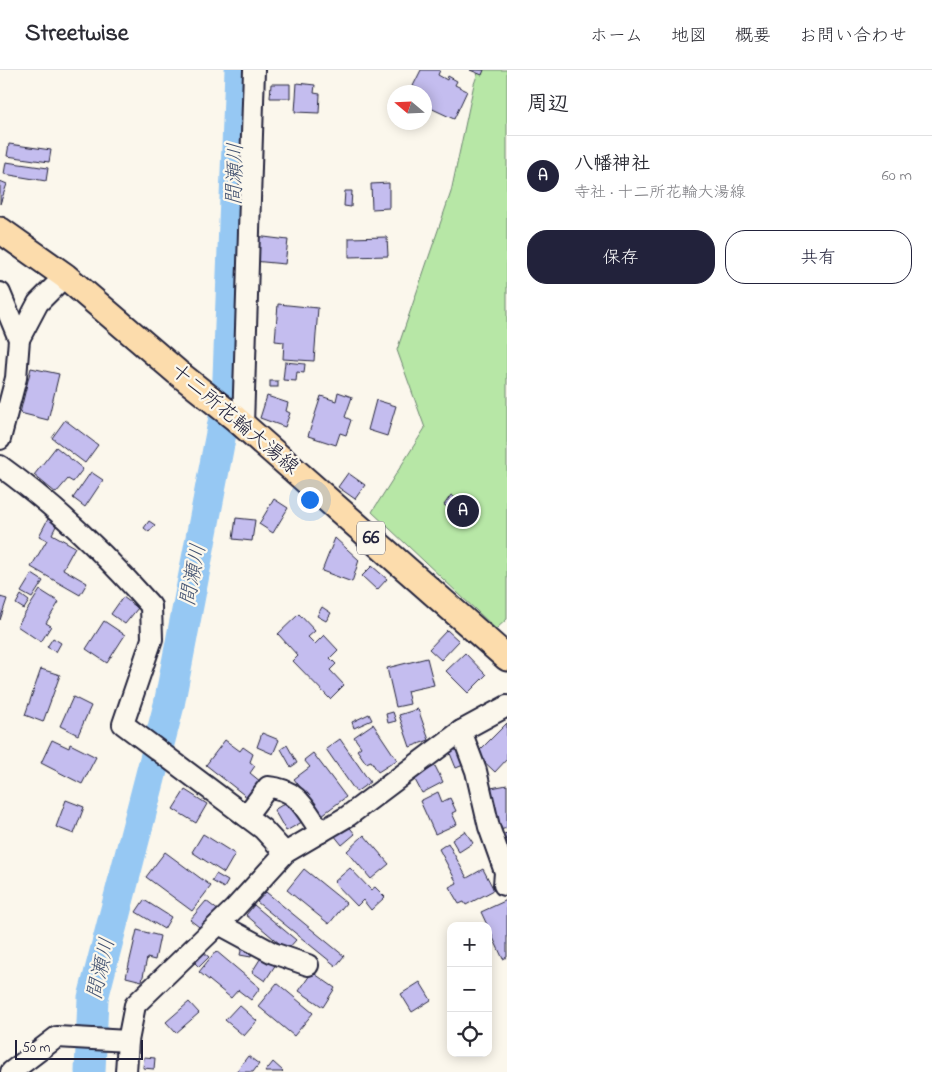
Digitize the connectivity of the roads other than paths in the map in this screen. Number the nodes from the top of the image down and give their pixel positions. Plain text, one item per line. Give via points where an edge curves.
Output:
1 (254, 70) edge
2 (0, 230) edge
3 (65, 276) junction
4 (0, 293) edge
5 (19, 339) junction
6 (239, 422) junction
7 (0, 439) edge
8 (0, 466) edge
9 (507, 658) edge
10 (507, 706) edge
11 (461, 731) junction
12 (246, 816) junction
13 (321, 832) junction
14 (285, 853) junction
15 (504, 885) dead end
16 (219, 924) junction
17 (308, 964) dead end
18 (121, 1041) junction
19 (11, 1072) edge
20 (126, 1072) edge

1 - 6 street
2 - 3 main road, 十二所花輪大湯線 / 66
3 - 5 street via 38,303
3 - 6 main road, 十二所花輪大湯線 / 66
4 - 5 street
5 - 7 street via 16,378
6 - 9 main road, 十二所花輪大湯線 / 66
8 - 12 street via 82,534 152,606 152,639 122,724
10 - 11 street
11 - 13 street via 348,816
11 - 15 street via 505,872
12 - 13 street via 268,786 280,787 294,794
12 - 14 street
13 - 14 street
14 - 16 street
16 - 17 street via 273,953
16 - 18 street via 135,1005
18 - 19 street via 57,1037
18 - 20 street

